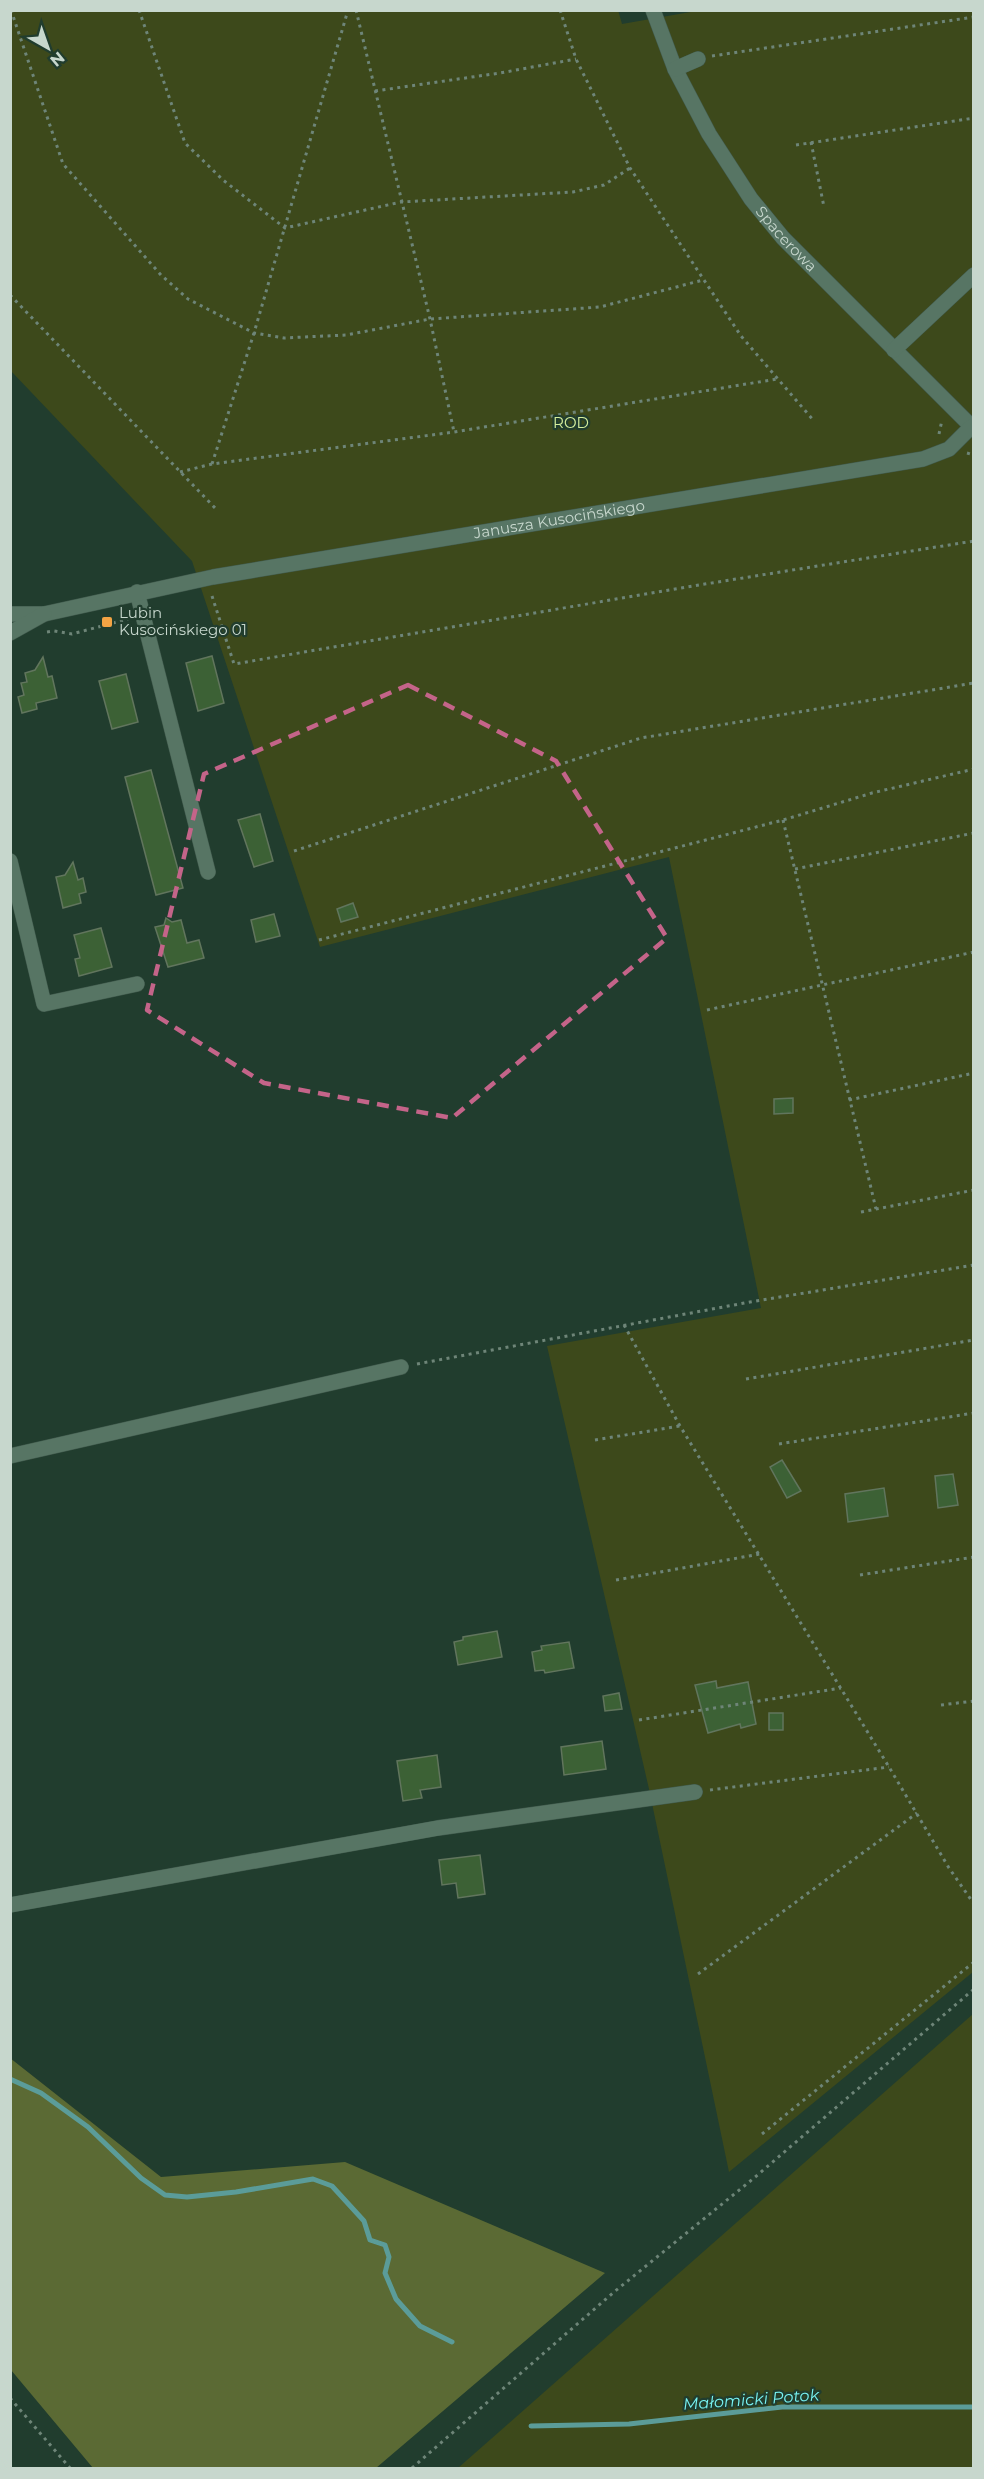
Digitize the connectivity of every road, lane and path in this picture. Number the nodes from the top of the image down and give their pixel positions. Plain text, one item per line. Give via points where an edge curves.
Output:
1 (11, 10) edge
2 (139, 10) edge
3 (348, 10) edge
4 (356, 10) edge
5 (560, 10) edge
6 (654, 11) edge
7 (974, 17) edge
8 (698, 58) joint
9 (576, 59) junction
10 (675, 69) junction
11 (375, 91) junction
12 (974, 118) edge
13 (811, 142) junction
14 (796, 145) dead end
15 (630, 168) junction
16 (401, 202) junction
17 (824, 207) dead end
18 (285, 228) junction
19 (974, 275) edge
20 (703, 280) junction
21 (10, 295) edge
22 (430, 319) junction
23 (254, 333) junction
24 (894, 350) junction
25 (777, 380) junction
26 (814, 421) dead end
27 (972, 428) edge
28 (454, 432) junction
29 (212, 464) junction
30 (180, 472) junction
31 (217, 510) dead end
32 (974, 541) edge
33 (137, 592) junction
34 (212, 596) dead end
35 (10, 614) edge
36 (44, 614) junction
37 (142, 616) junction
38 (10, 633) edge
39 (45, 633) dead end
40 (974, 683) edge
41 (974, 769) edge
42 (783, 820) junction
43 (974, 833) edge
44 (294, 851) dead end
45 (10, 861) edge
46 (795, 869) junction
47 (207, 872) dead end
48 (319, 940) dead end
49 (974, 952) edge
50 (137, 984) dead end
51 (823, 984) junction
52 (707, 1010) dead end
53 (974, 1073) edge
54 (849, 1100) junction
55 (974, 1190) edge
56 (876, 1209) junction
57 (861, 1212) dead end
58 (974, 1265) edge
59 (624, 1325) junction
60 (974, 1340) edge
61 (401, 1367) joint
62 (746, 1379) dead end
63 (974, 1413) edge
64 (680, 1426) junction
65 (595, 1440) dead end
66 (779, 1444) dead end
67 (10, 1456) edge
68 (760, 1554) junction
69 (974, 1557) edge
70 (860, 1575) dead end
71 (616, 1580) dead end
72 (841, 1688) junction
73 (974, 1701) edge
74 (941, 1706) dead end
75 (639, 1720) dead end
76 (889, 1767) junction
77 (695, 1792) joint
78 (917, 1813) junction
79 (974, 1904) edge
80 (10, 1905) edge
81 (974, 1962) edge
82 (698, 1974) dead end
83 (974, 1989) edge
84 (762, 2134) dead end
85 (10, 2398) edge
86 (70, 2469) edge
87 (412, 2469) edge

1 - 23 path via 63,164 161,275 188,299
2 - 18 path via 185,143 223,180
3 - 18 path
4 - 11 path
5 - 9 path
6 - 10 street, Spacerowa
7 - 8 path
8 - 10 street
9 - 11 path
9 - 15 path
10 - 24 street, Spacerowa via 709,134 751,199 783,238
11 - 16 path
12 - 13 path
13 - 14 path
13 - 17 path
15 - 16 path via 604,185 573,192
15 - 20 path
16 - 18 path
16 - 22 path
18 - 23 path
19 - 24 street
20 - 22 path via 600,308
20 - 25 path
21 - 30 path
22 - 23 path via 346,335 284,338
22 - 28 path
23 - 29 path
24 - 27 street, Spacerowa
25 - 26 path
25 - 28 path
27 - 33 street, Janusza Kusocińskiego via 949,449 923,459
28 - 29 path
29 - 30 path
30 - 31 path
32 - 34 path via 234,664
33 - 36 street, Janusza Kusocińskiego
33 - 37 street
35 - 36 street
36 - 38 street
37 - 39 path via 72,634
37 - 47 street
40 - 44 path via 640,738
41 - 42 path via 872,793
42 - 46 path
42 - 48 path
43 - 46 path
45 - 50 street via 44,1004
46 - 51 path
49 - 51 path
51 - 52 path
51 - 54 path
53 - 54 path
54 - 56 path
55 - 56 path
56 - 57 path
58 - 59 path
59 - 61 path
59 - 64 path
60 - 62 path
61 - 67 street
63 - 66 path
64 - 65 path
64 - 68 path
68 - 71 path
68 - 72 path
69 - 70 path
72 - 75 path
72 - 76 path
73 - 74 path
76 - 77 path
76 - 78 path
77 - 80 street via 438,1828
78 - 79 path
78 - 82 path
81 - 84 path
83 - 87 path via 614,2292
85 - 86 path

